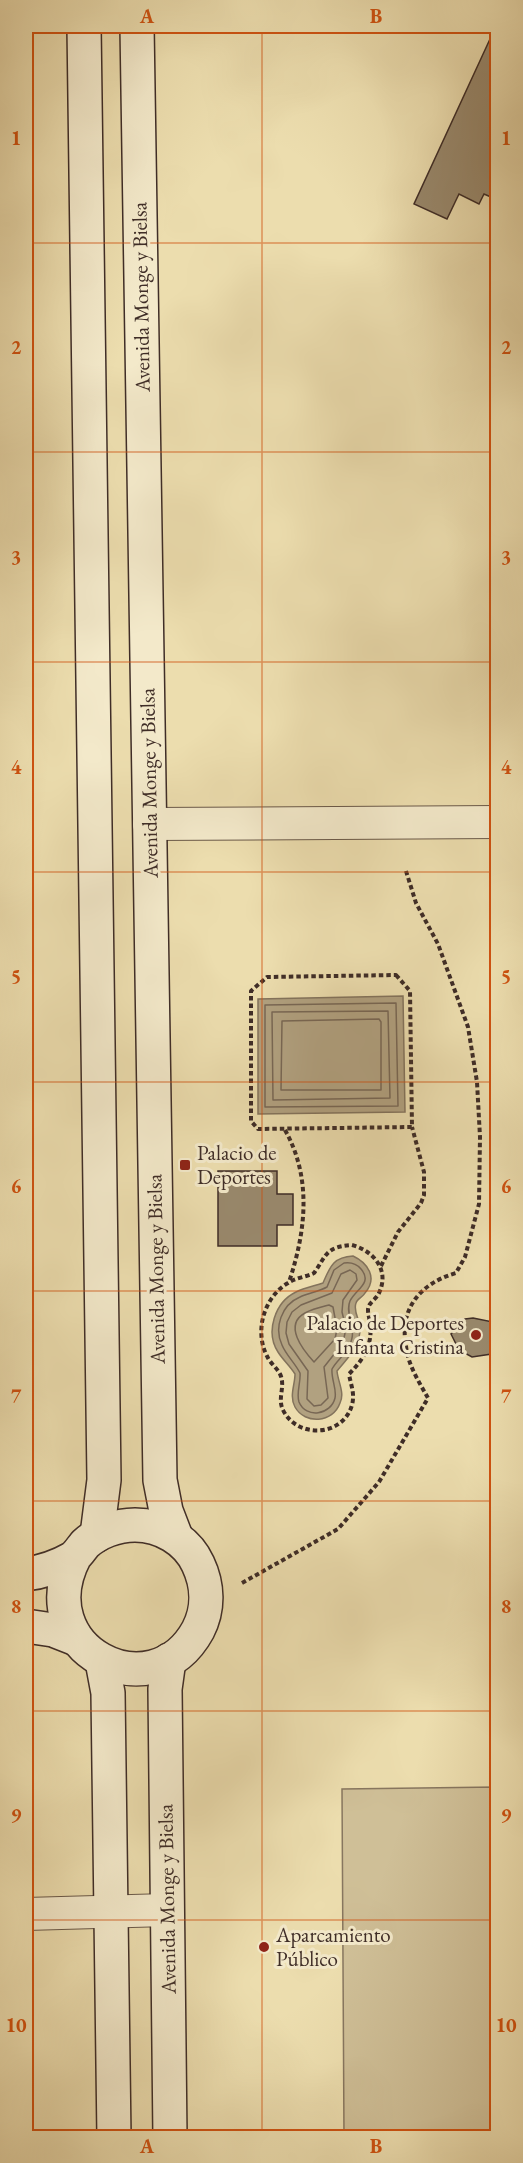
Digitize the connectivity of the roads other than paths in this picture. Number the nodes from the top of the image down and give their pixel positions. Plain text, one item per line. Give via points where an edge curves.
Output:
1 (84, 26) edge
2 (137, 26) edge
3 (498, 822) edge
4 (149, 824) junction
5 (176, 1537) junction
6 (86, 1546) junction
7 (26, 1574) edge
8 (26, 1626) edge
9 (76, 1639) junction
10 (169, 1660) junction
11 (102, 1661) junction
12 (167, 1910) junction
13 (111, 1913) junction
14 (26, 1914) edge
15 (114, 2138) edge
16 (170, 2138) edge

1 - 6 street via 104,1480
2 - 4 street, Avenida Monge y Bielsa
3 - 4 street
4 - 5 street, Avenida Monge y Bielsa via 160,1480 165,1511
5 - 6 street via 150,1526 123,1526
5 - 10 street via 197,1562 206,1593 206,1609 193,1639
6 - 7 street via 52,1568
6 - 9 street via 67,1572 63,1589 68,1623
8 - 9 street
9 - 11 street
10 - 11 street via 136,1669
10 - 12 street, Avenida Monge y Bielsa via 165,1689
11 - 13 street via 108,1693
12 - 13 street
12 - 16 street, Avenida Monge y Bielsa
13 - 14 street
13 - 15 street

